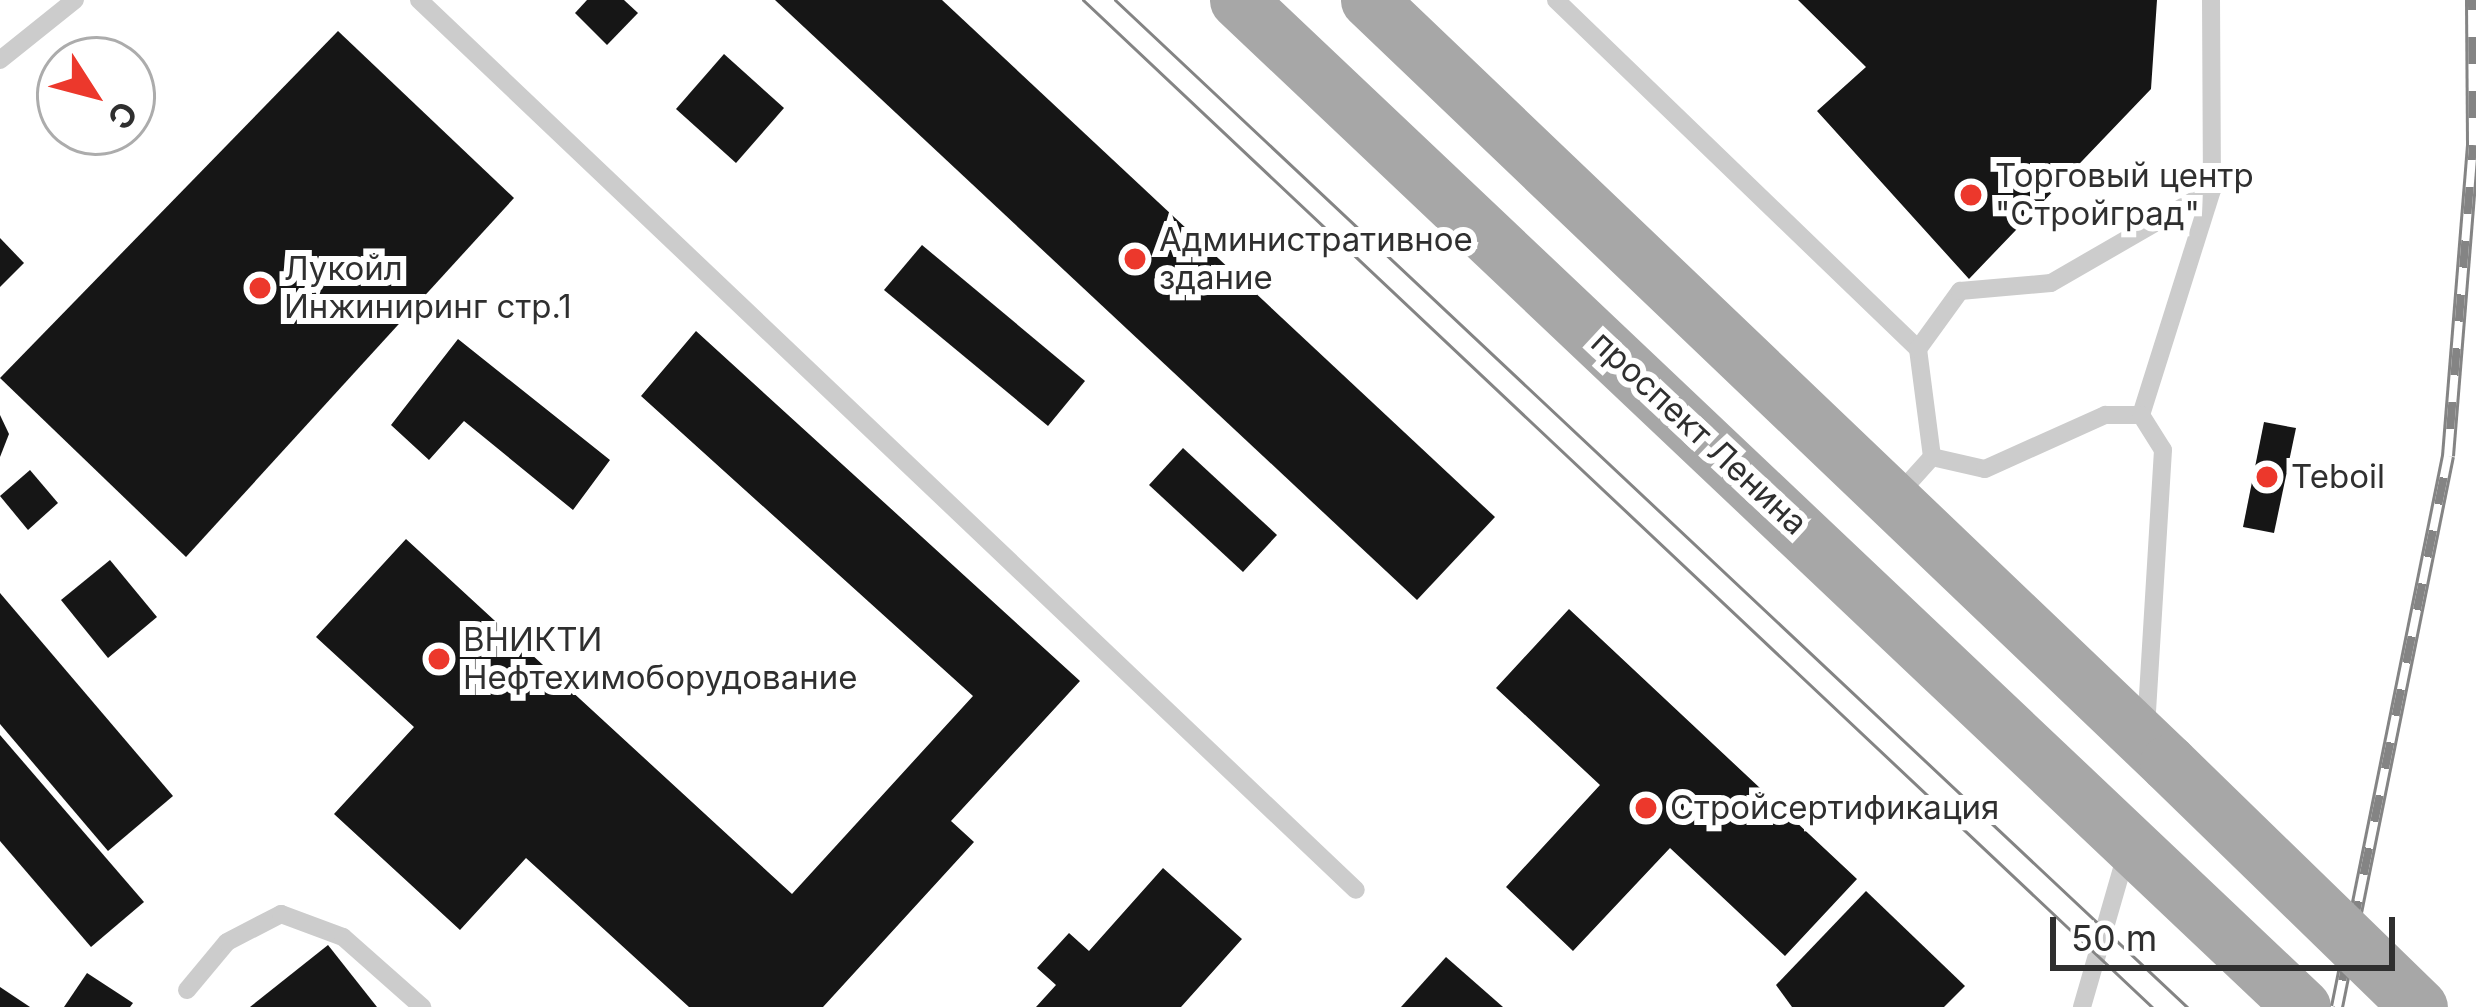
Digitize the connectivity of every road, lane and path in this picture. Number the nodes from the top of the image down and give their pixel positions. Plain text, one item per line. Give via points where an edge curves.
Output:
1 (75, 0) edge
2 (418, 0) edge
3 (1238, 0) edge
4 (1369, 0) edge
5 (1556, 0) edge
6 (2211, 0) edge
7 (0, 60) edge
8 (2212, 190) junction
9 (1918, 349) junction
10 (2140, 415) junction
11 (1932, 457) junction
12 (1893, 501) junction
13 (2156, 751) junction
14 (2145, 854) junction
15 (1356, 890) dead end
16 (188, 990) dead end
17 (422, 1007) edge
18 (2082, 1007) edge
19 (2302, 1007) edge
20 (2419, 1007) edge

1 - 7 lane
2 - 15 lane
3 - 14 main road, проспект Ленина
4 - 12 main road
5 - 9 lane
6 - 8 lane
8 - 9 lane via 2051,283 1960,291
8 - 10 lane
9 - 11 lane
10 - 11 lane via 2105,415 1985,469
10 - 13 lane via 2163,450
11 - 12 lane
12 - 13 main road
13 - 20 main road, bridge
14 - 18 lane
14 - 19 main road, проспект Ленина
16 - 17 lane via 227,941 281,914 343,937

